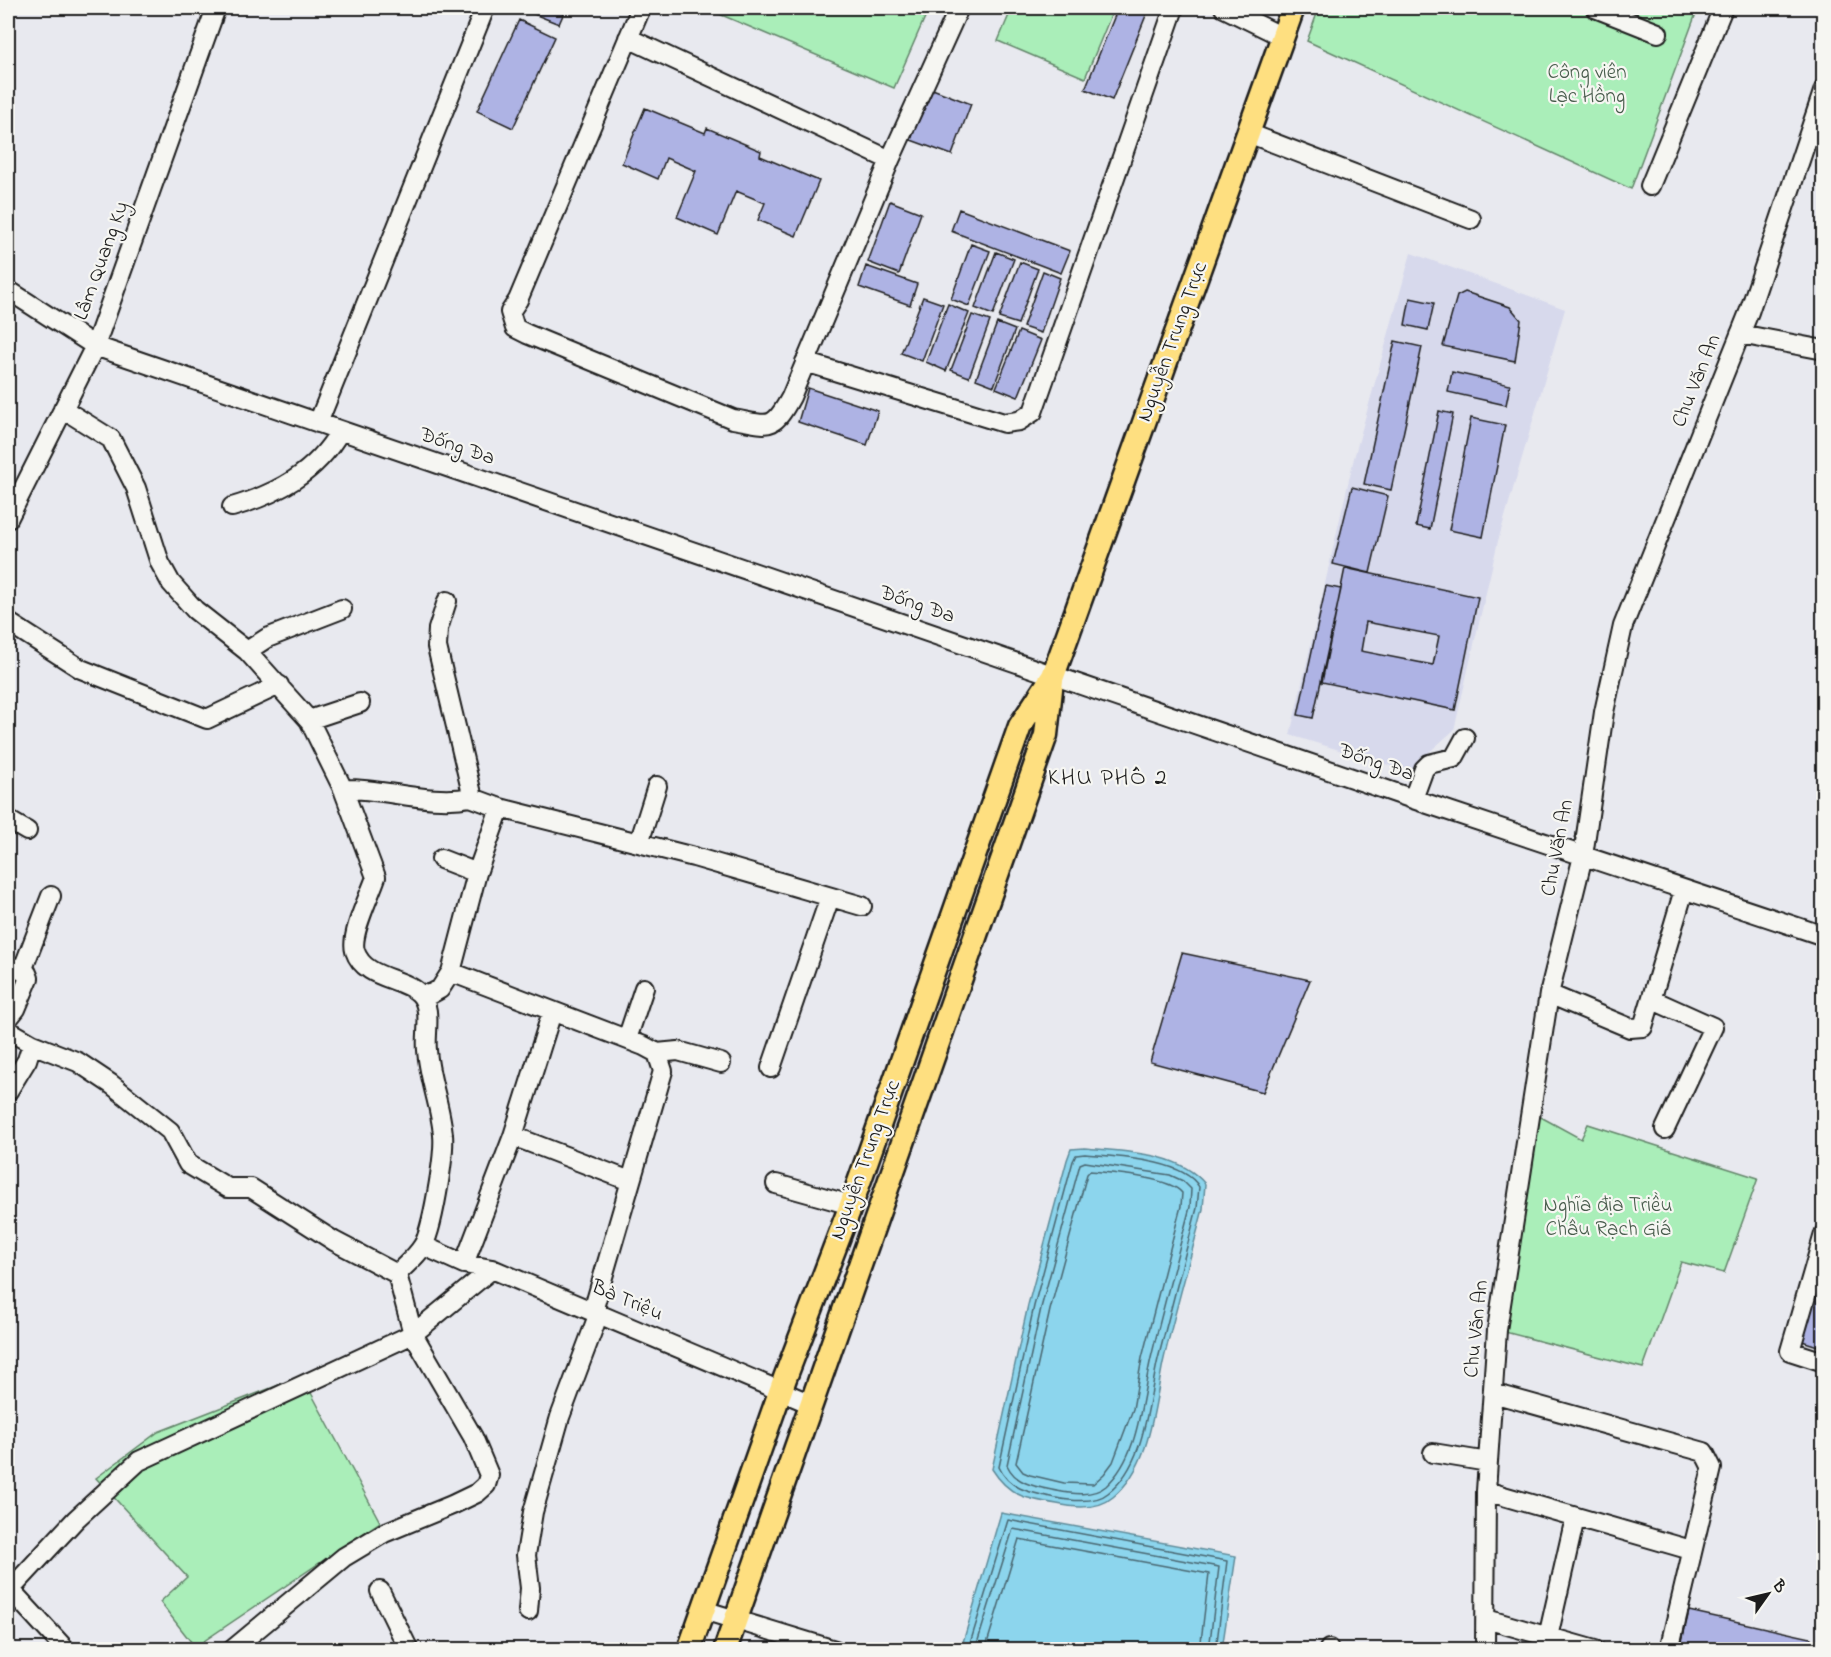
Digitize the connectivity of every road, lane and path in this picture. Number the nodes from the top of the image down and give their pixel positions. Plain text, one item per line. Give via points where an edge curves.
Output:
1 (216, 8) edge
2 (485, 8) edge
3 (641, 8) edge
4 (959, 8) edge
5 (1174, 8) edge
6 (1224, 8) edge
7 (1293, 8) edge
8 (1595, 8) edge
9 (1723, 8) edge
10 (1658, 33) dead end
11 (1283, 37) junction
12 (628, 38) junction
13 (1824, 89) edge
14 (1248, 133) junction
15 (890, 160) junction
16 (1650, 186) dead end
17 (1471, 219) dead end
18 (8, 290) edge
19 (1740, 334) junction
20 (96, 346) junction
21 (1824, 350) edge
22 (805, 362) junction
23 (63, 409) junction
24 (318, 423) junction
25 (340, 431) junction
26 (232, 507) dead end
27 (8, 519) edge
28 (447, 601) dead end
29 (342, 609) dead end
30 (8, 622) edge
31 (247, 651) junction
32 (1053, 676) junction
33 (279, 685) junction
34 (360, 703) dead end
35 (309, 720) junction
36 (1466, 738) dead end
37 (657, 786) dead end
38 (343, 789) junction
39 (471, 797) junction
40 (1413, 799) junction
41 (500, 808) junction
42 (8, 820) edge
43 (27, 831) dead end
44 (639, 843) junction
45 (1583, 856) junction
46 (441, 859) dead end
47 (477, 873) junction
48 (1684, 890) junction
49 (51, 896) dead end
50 (830, 897) junction
51 (862, 906) dead end
52 (1824, 936) edge
53 (15, 968) edge
54 (451, 972) junction
55 (644, 988) dead end
56 (418, 993) junction
57 (1549, 994) junction
58 (1653, 1000) junction
59 (552, 1012) junction
60 (8, 1019) edge
61 (8, 1030) edge
62 (627, 1039) junction
63 (32, 1044) junction
64 (657, 1053) junction
65 (721, 1063) dead end
66 (771, 1068) dead end
67 (8, 1091) edge
68 (1665, 1129) dead end
69 (513, 1136) junction
70 (630, 1181) junction
71 (776, 1184) dead end
72 (851, 1205) junction
73 (1824, 1234) edge
74 (424, 1246) junction
75 (464, 1264) junction
76 (492, 1269) junction
77 (397, 1274) junction
78 (596, 1312) junction
79 (413, 1334) junction
80 (1824, 1362) edge
81 (780, 1391) junction
82 (1493, 1393) junction
83 (811, 1404) junction
84 (1433, 1454) dead end
85 (1488, 1462) junction
86 (1486, 1491) junction
87 (1575, 1518) junction
88 (1691, 1550) junction
89 (9, 1588) edge
90 (380, 1591) dead end
91 (703, 1610) junction
92 (528, 1611) dead end
93 (1486, 1619) junction
94 (736, 1620) junction
95 (1548, 1637) junction
96 (66, 1650) edge
97 (232, 1650) edge
98 (409, 1650) edge
99 (689, 1650) edge
100 (725, 1650) edge
101 (835, 1650) edge
102 (1485, 1650) edge
103 (1594, 1650) edge
104 (1669, 1650) edge

1 - 20 street, Lâm Quang Ky
2 - 24 street
3 - 12 street
4 - 15 street
5 - 22 street via 1034,412 1019,421 1004,423
6 - 11 street
7 - 11 main road, Nguyễn Trung Trực
8 - 10 street
9 - 16 street
11 - 14 main road, Nguyễn Trung Trực
12 - 15 street
12 - 22 street via 510,312 515,328 733,418 767,424 779,420
13 - 19 street, Chu Văn An
14 - 17 street
14 - 32 main road, Nguyễn Trung Trực
15 - 22 street
18 - 20 street, Đống Đa
19 - 21 street
19 - 45 street, Chu Văn An via 1623,626 1604,712
20 - 23 street, Lâm Quang Ky
20 - 24 street, Đống Đa
23 - 27 street, Lâm Quang Ky
23 - 31 street via 111,439 136,488 160,563 171,583 195,610
24 - 25 street, Đống Đa
25 - 26 street via 328,452 314,465 267,497
25 - 32 street, Đống Đa
28 - 39 street via 437,647
29 - 31 street via 267,638
30 - 33 street via 81,669 207,719
31 - 33 street
32 - 40 street, Đống Đa
32 - 72 main road, Nguyễn Trung Trực via 1020,726
32 - 83 main road, Nguyễn Trung Trực via 1046,735
33 - 35 street
34 - 35 street
35 - 38 street
36 - 40 street via 1454,758 1435,761 1424,770
37 - 44 street
38 - 39 street via 455,800
38 - 56 street via 376,877 354,946 356,954 360,962 379,975
39 - 41 street
40 - 45 street, Đống Đa
41 - 44 street
41 - 47 street
42 - 43 street
44 - 50 street
45 - 48 street, Đống Đa
45 - 57 street, Chu Văn An
46 - 47 street
47 - 54 street
48 - 52 street, Đống Đa
48 - 58 street
49 - 53 street
50 - 51 street
50 - 66 street
53 - 60 street via 30,978
54 - 56 street via 440,989 429,995
54 - 59 street
55 - 62 street
56 - 74 street via 427,1008 426,1048 443,1136 438,1184
57 - 58 street via 1630,1028 1643,1027
57 - 82 street, Chu Văn An via 1497,1330
58 - 68 street via 1713,1027
59 - 62 street
59 - 69 street
61 - 63 street
62 - 64 street
63 - 67 street
63 - 77 street via 78,1062 111,1084 170,1131 188,1164 228,1188 251,1188 334,1241
64 - 65 street via 678,1051
64 - 70 street via 663,1071
69 - 70 street
69 - 75 street
70 - 78 street
71 - 72 street
72 - 81 main road, Nguyễn Trung Trực
73 - 80 street via 1790,1351
74 - 75 street, Bà Triệu
74 - 77 street
75 - 76 street, Bà Triệu
76 - 78 street, Bà Triệu
76 - 79 street
77 - 79 street
78 - 81 street, Bà Triệu
78 - 92 street via 533,1512 526,1555
79 - 89 street via 139,1461
79 - 97 street via 473,1437 489,1475 486,1485 452,1505 384,1533 344,1557
81 - 83 street, Bà Triệu
81 - 91 main road, Nguyễn Trung Trực
82 - 85 street, Chu Văn An
82 - 88 street via 1704,1452 1712,1468
83 - 94 main road, Nguyễn Trung Trực
84 - 85 street
85 - 86 street, Chu Văn An
86 - 87 street
86 - 93 street, Chu Văn An
87 - 88 street
87 - 95 street
88 - 104 street
89 - 96 street
90 - 98 street
91 - 94 street
91 - 99 main road, Nguyễn Trung Trực
93 - 95 street
93 - 102 street, Chu Văn An
94 - 100 main road, Nguyễn Trung Trực
94 - 101 street
95 - 103 street

